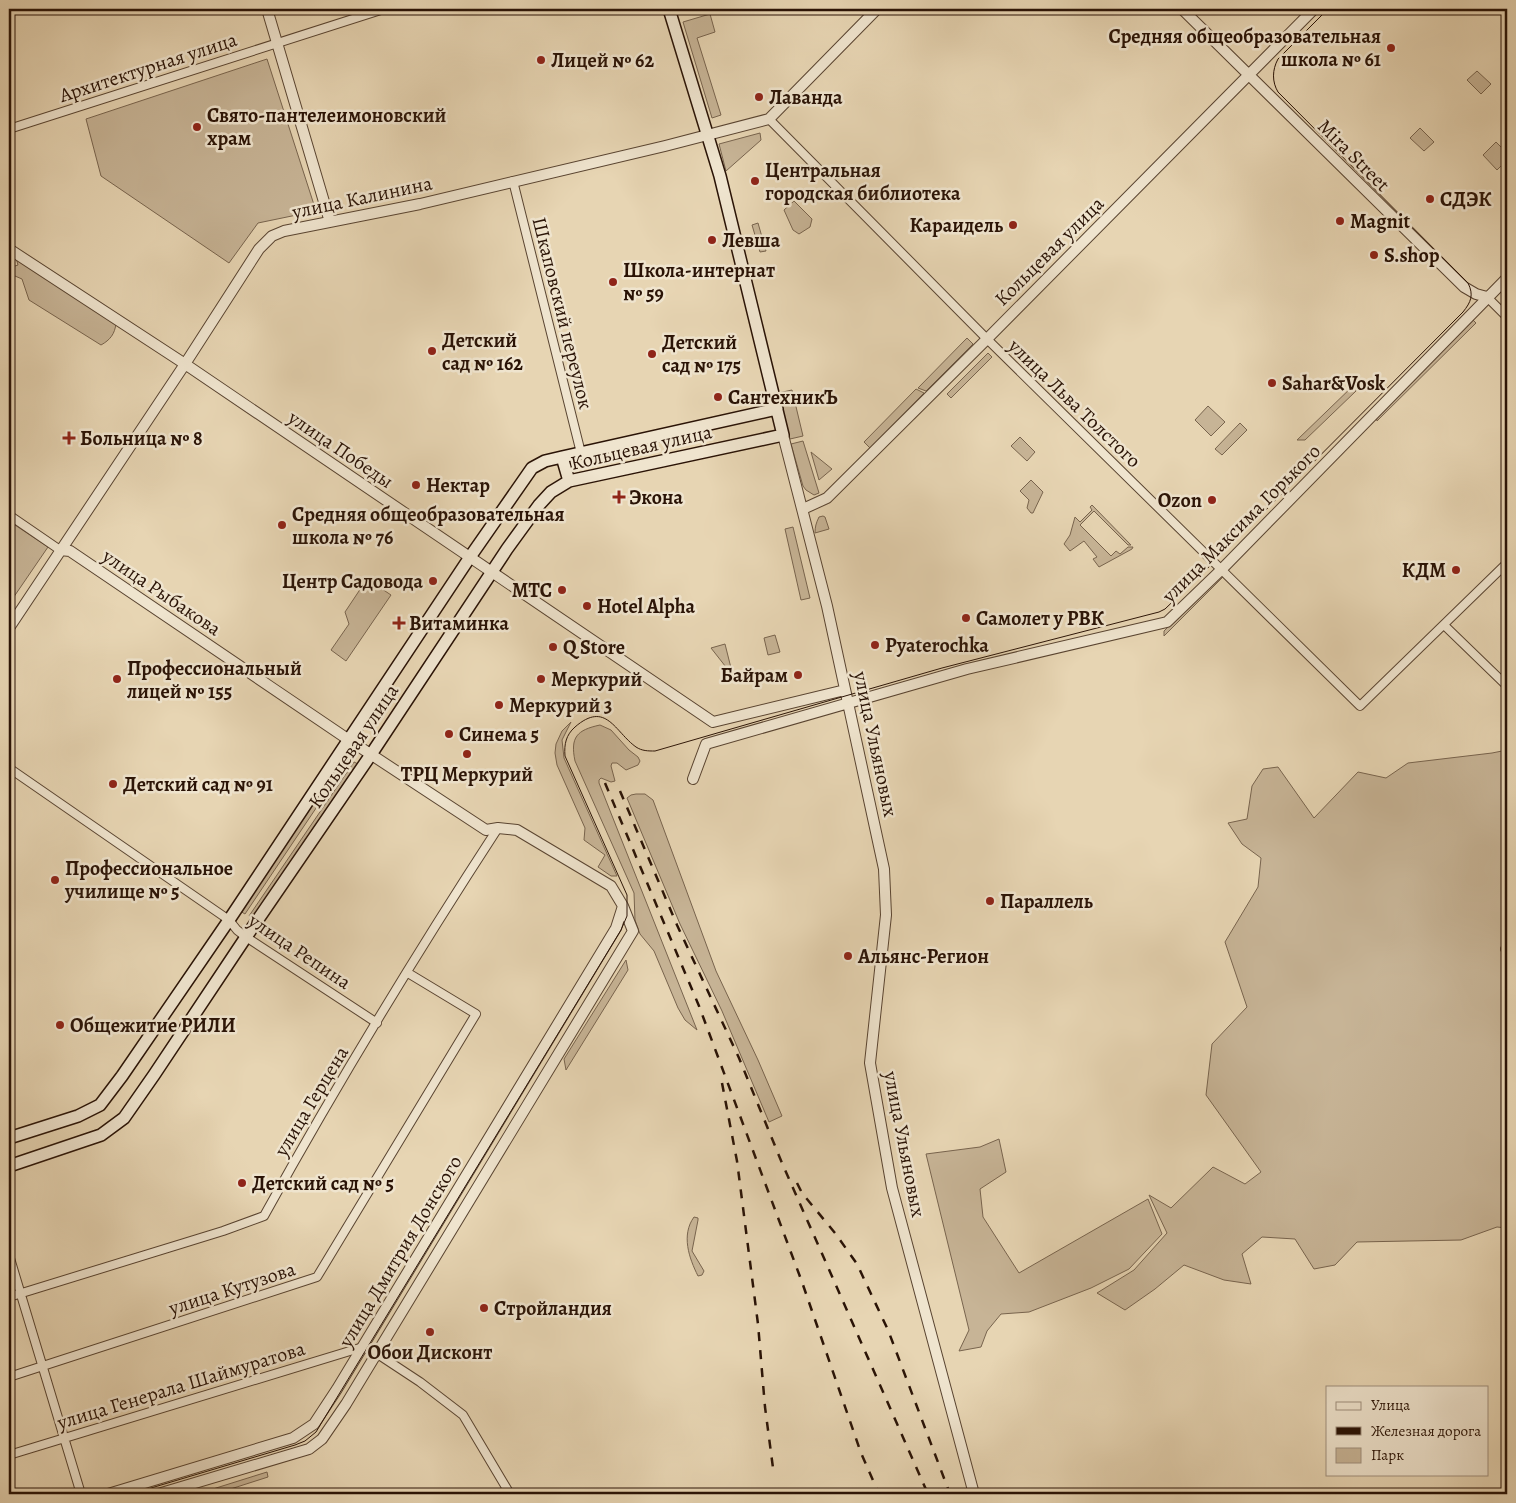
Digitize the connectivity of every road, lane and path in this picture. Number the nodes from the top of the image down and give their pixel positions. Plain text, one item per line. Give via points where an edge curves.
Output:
1 (267, 9) edge
2 (384, 9) edge
3 (669, 9) edge
4 (877, 9) edge
5 (1182, 9) edge
6 (1314, 9) edge
7 (278, 42) junction
8 (1249, 75) junction
9 (769, 119) junction
10 (9, 129) edge
11 (709, 135) junction
12 (513, 181) junction
13 (330, 222) junction
14 (9, 249) edge
15 (1507, 278) edge
16 (1487, 297) junction
17 (1507, 317) edge
18 (987, 340) junction
19 (185, 364) junction
20 (777, 409) junction
21 (783, 434) junction
22 (581, 453) junction
23 (562, 457) junction
24 (569, 481) junction
25 (803, 509) junction
26 (9, 516) edge
27 (60, 550) junction
28 (470, 557) junction
29 (1506, 567) edge
30 (1221, 570) junction
31 (493, 572) junction
32 (1444, 624) junction
33 (9, 628) edge
34 (1507, 686) edge
35 (845, 690) junction
36 (848, 704) junction
37 (349, 740) junction
38 (372, 753) junction
39 (9, 768) edge
40 (693, 779) dead end
41 (498, 828) junction
42 (623, 906) junction
43 (229, 920) junction
44 (633, 930) joint
45 (246, 937) junction
46 (408, 973) junction
47 (377, 1023) junction
48 (9, 1138) edge
49 (9, 1166) edge
50 (9, 1256) edge
51 (21, 1293) junction
52 (9, 1297) edge
53 (363, 1347) junction
54 (376, 1353) junction
55 (43, 1367) junction
56 (9, 1377) edge
57 (64, 1438) junction
58 (9, 1455) edge
59 (82, 1494) edge
60 (108, 1494) edge
61 (158, 1494) edge
62 (510, 1494) edge
63 (974, 1494) edge

1 - 7 street
2 - 7 street, Архитектурная улица
3 - 11 main road, улица Ульяновых
4 - 9 street
5 - 8 street, Mira Street
6 - 8 street, Кольцевая улица
7 - 10 street, Архитектурная улица
7 - 13 street
8 - 16 street, Mira Street via 1464,288
8 - 18 street, Кольцевая улица
9 - 11 street, улица Калинина
9 - 18 street, улица Льва Толстого
11 - 12 street, улица Калинина
11 - 20 main road, улица Ульяновых
12 - 13 street, улица Калинина
12 - 22 street, Шкаповский переулок
13 - 19 street, улица Калинина via 272,236 259,249
14 - 19 street, улица Победы
15 - 16 street, улица Максима Горького
16 - 17 street, Mira Street
16 - 30 street, улица Максима Горького
18 - 25 street, Кольцевая улица via 827,498
18 - 30 street, улица Льва Толстого
19 - 27 street, улица Калинина
19 - 28 street, улица Победы
20 - 21 main road, улица Ульяновых
20 - 22 main road, Кольцевая улица
21 - 24 main road, Кольцевая улица
21 - 25 street, улица Ульяновых
22 - 23 main road, Кольцевая улица
23 - 24 main road
23 - 28 main road, Кольцевая улица via 532,468
24 - 31 main road, Кольцевая улица via 550,492 539,505
25 - 35 street, улица Ульяновых
26 - 27 street, улица Рыбакова
27 - 33 street, улица Калинина
27 - 37 street, улица Рыбакова via 70,551
28 - 31 street, улица Победы
28 - 37 main road, Кольцевая улица
29 - 32 street
30 - 32 street, улица Льва Толстого via 1360,706
30 - 36 street, улица Максима Горького via 1166,622 967,669
31 - 35 street, улица Победы via 714,722
31 - 38 main road, Кольцевая улица
32 - 34 street
35 - 36 street, улица Ульяновых
36 - 40 street, улица Максима Горького via 706,744
36 - 63 street, улица Ульяновых via 884,869 886,915 870,1063 892,1188
37 - 38 street, улица Рыбакова
37 - 43 main road, Кольцевая улица
38 - 41 street, улица Рыбакова via 486,830
38 - 45 main road, Кольцевая улица
39 - 43 street, улица Репина
41 - 42 street, улица Рыбакова via 517,830 611,886
41 - 46 street, улица Герцена
42 - 44 street, улица Рыбакова
42 - 53 street, улица Дмитрия Донского via 616,928
43 - 45 street, улица Репина
43 - 48 main road, Кольцевая улица via 100,1105 78,1116
44 - 54 street, улица Дмитрия Донского
45 - 47 street, улица Репина
45 - 49 main road, Кольцевая улица via 124,1118 101,1135
46 - 47 street, улица Герцена
46 - 55 street, улица Кутузова via 476,1014 317,1277
47 - 51 street, улица Герцена via 264,1216
50 - 51 street
51 - 52 street, улица Герцена
51 - 55 street
53 - 54 street
53 - 57 street, улица Генерала Шаймуратова
53 - 60 street, улица Дмитрия Донского via 314,1424 298,1435
54 - 61 street, улица Дмитрия Донского via 322,1439 309,1449
54 - 62 street via 463,1415
55 - 56 street, улица Кутузова
55 - 57 street
57 - 58 street, улица Генерала Шаймуратова
57 - 59 street

